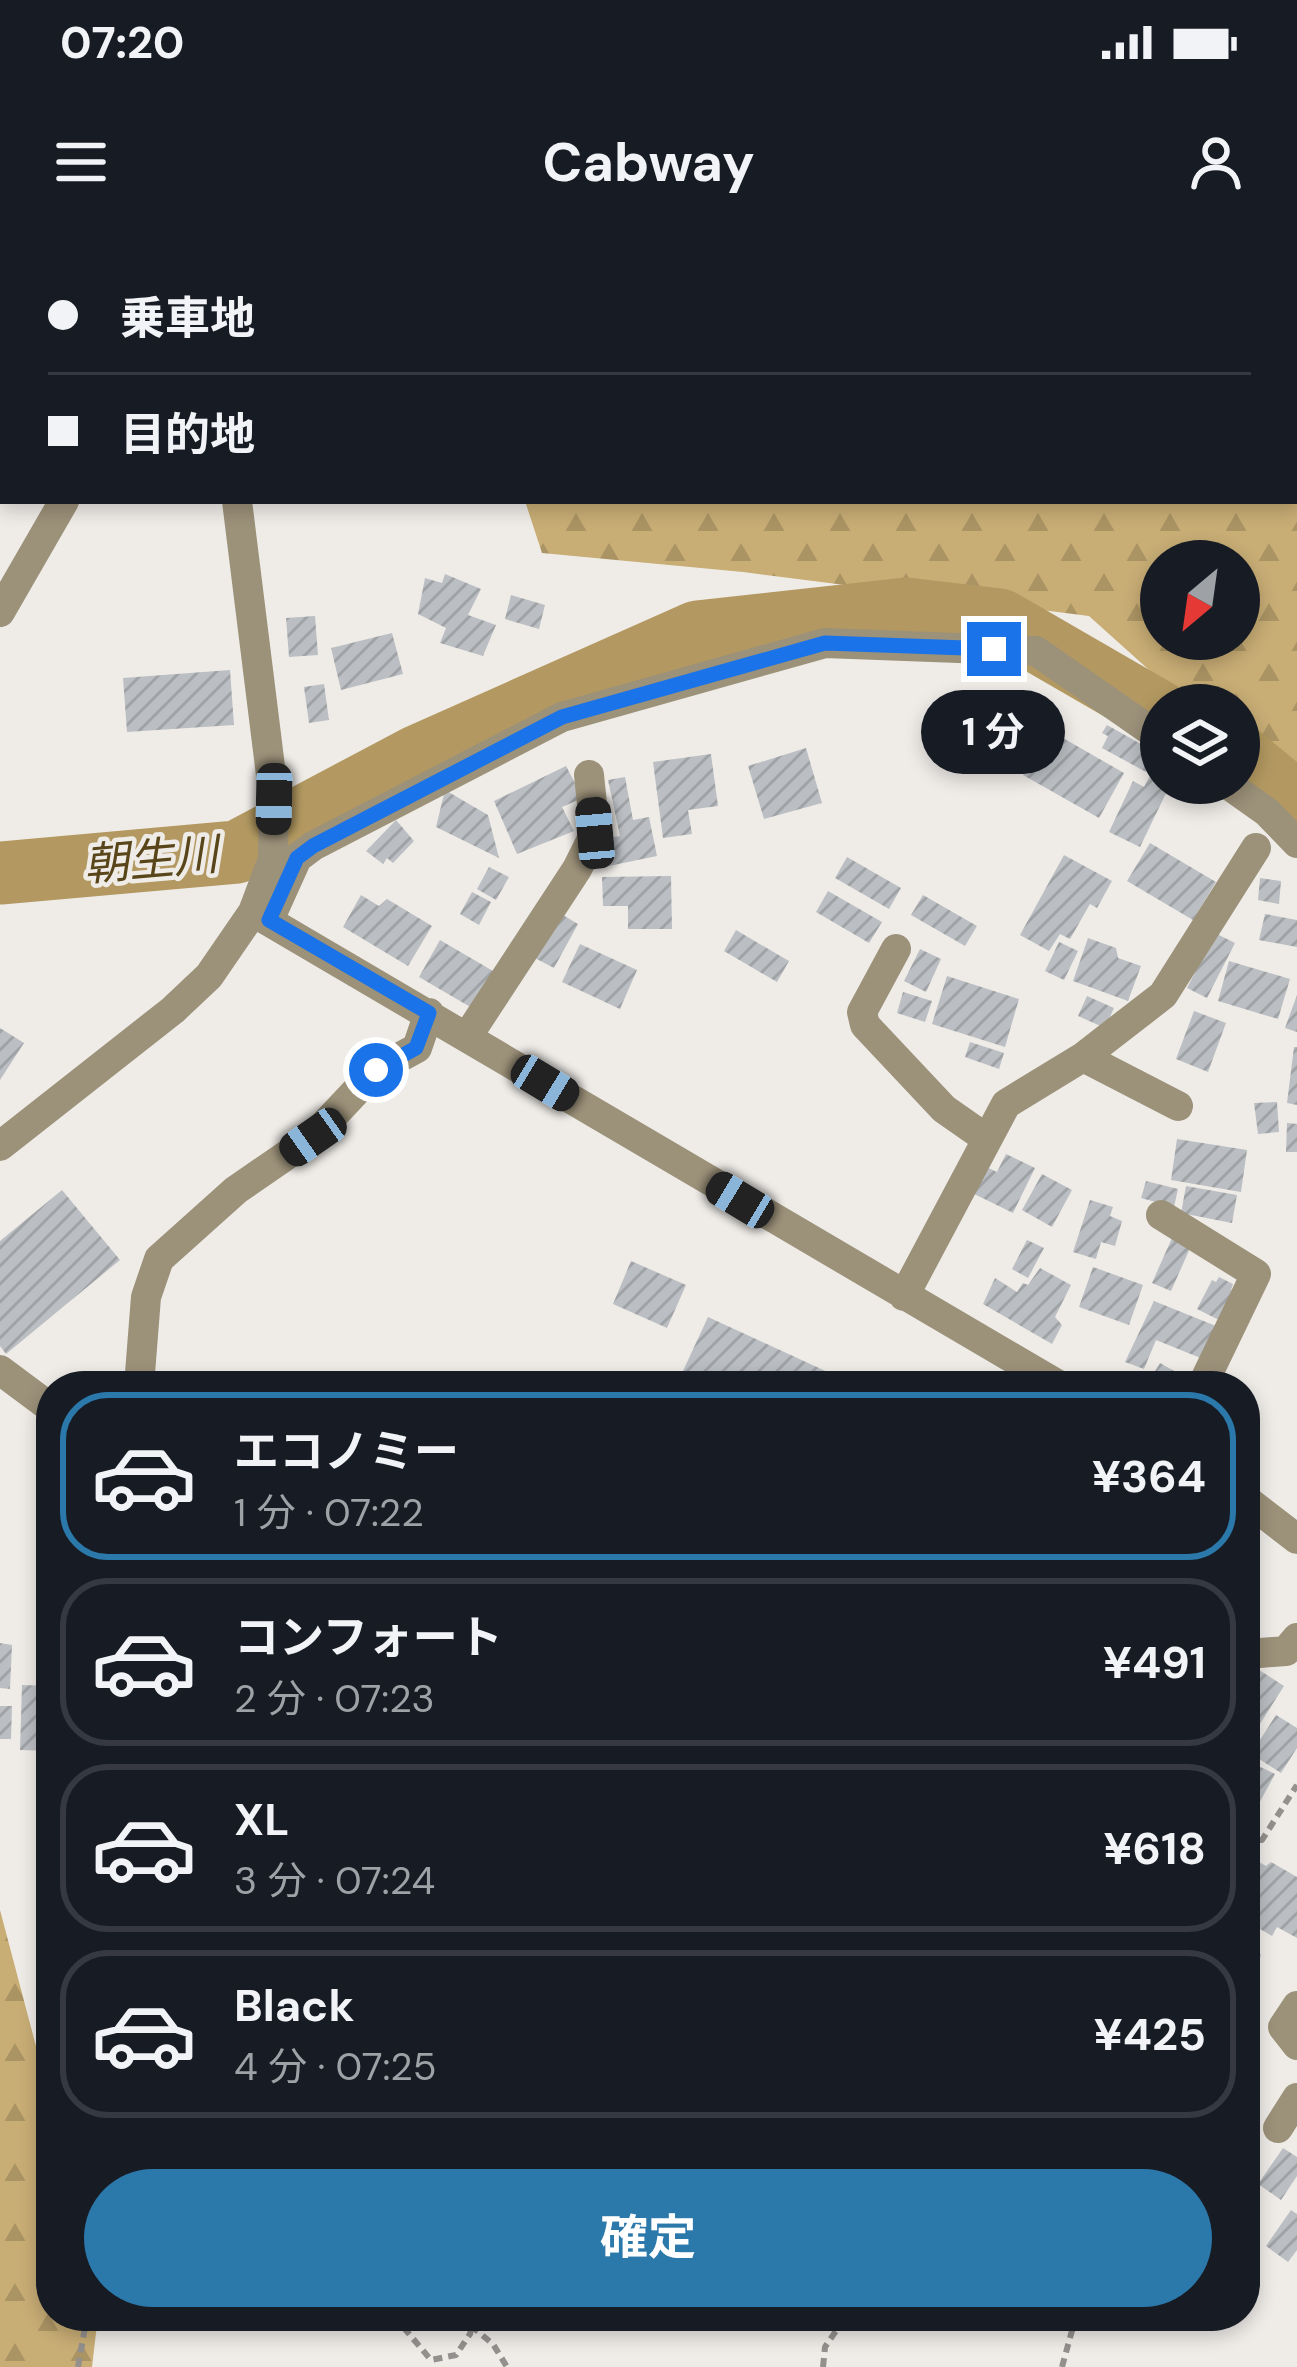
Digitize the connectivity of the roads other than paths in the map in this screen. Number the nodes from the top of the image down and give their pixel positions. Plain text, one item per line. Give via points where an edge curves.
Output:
1 (62, 504) edge
2 (237, 504) edge
3 (0, 612) edge
4 (1140, 723) edge
5 (590, 775) dead end
6 (1256, 804) edge
7 (1297, 843) edge
8 (1256, 848) dead end
9 (261, 916) junction
10 (896, 949) dead end
11 (429, 1013) junction
12 (467, 1037) junction
13 (1083, 1057) junction
14 (1178, 1106) dead end
15 (987, 1139) junction
16 (0, 1146) edge
17 (1161, 1214) dead end
18 (904, 1296) junction
19 (0, 1370) edge
20 (140, 1371) edge
21 (1007, 1371) edge
22 (1209, 1371) edge
23 (36, 1397) edge
24 (1260, 1511) edge
25 (1297, 1539) edge
26 (1297, 1638) edge
27 (1260, 1653) dead end
28 (1297, 2006) edge
29 (1297, 2045) edge
30 (1297, 2098) edge
31 (1278, 2128) dead end

1 - 3 street
2 - 9 street via 274,799
4 - 9 street via 1036,651 825,643 562,717 313,846
5 - 12 street via 595,833
6 - 7 street
8 - 13 street via 1163,995
9 - 11 street
9 - 16 street via 173,1010
10 - 15 street via 862,1012 866,1025 944,1108
11 - 12 street
11 - 20 street via 416,1048 376,1070 313,1137 159,1258 146,1297
12 - 18 street
13 - 14 street
13 - 15 street via 1006,1104
15 - 18 street
17 - 22 street via 1256,1274
18 - 21 street
19 - 23 street
24 - 25 street
26 - 27 street via 1286,1652
28 - 29 street via 1283,2027
30 - 31 street

